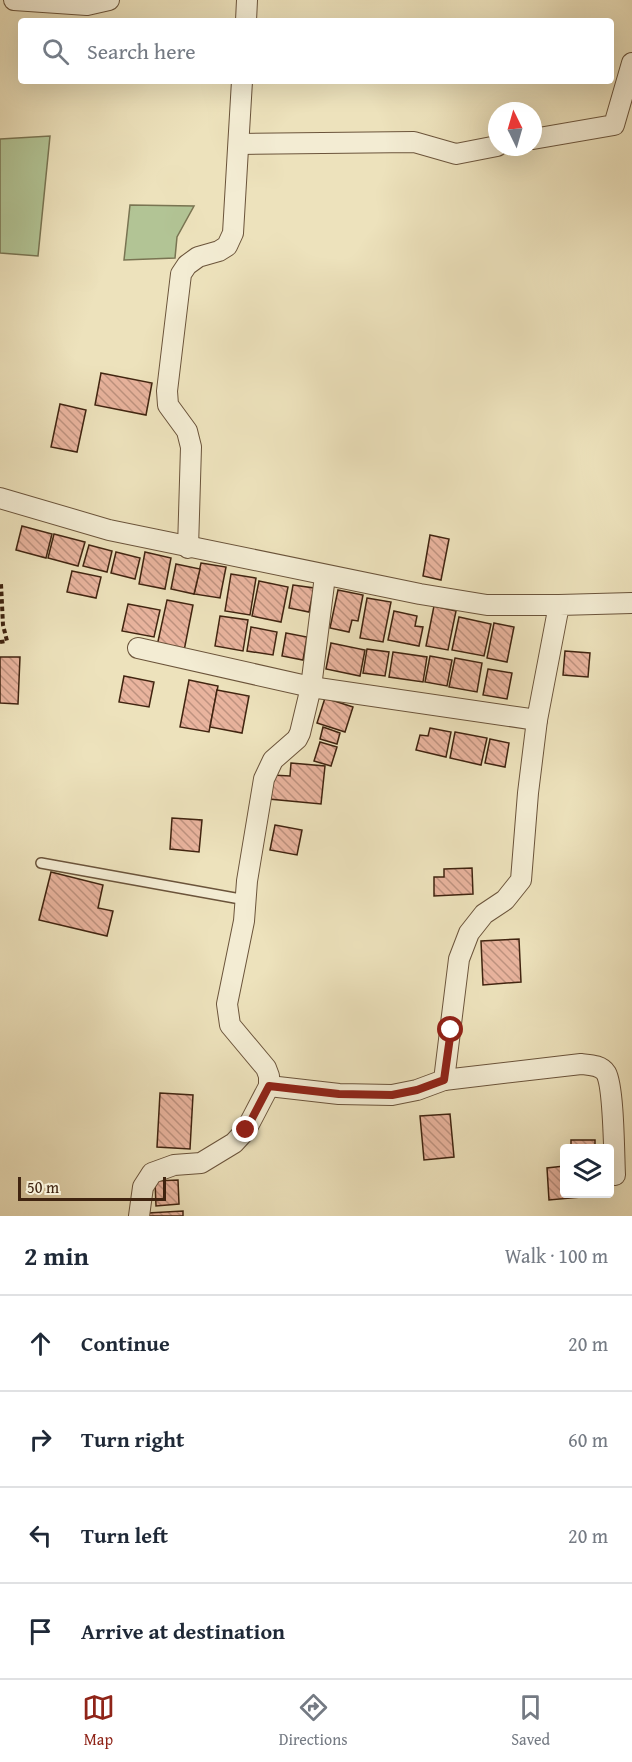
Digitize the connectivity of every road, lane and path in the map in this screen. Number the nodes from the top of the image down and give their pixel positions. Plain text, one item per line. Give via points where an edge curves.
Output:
1 (14, 0) edge
2 (110, 0) edge
3 (247, 0) edge
4 (246, 18) edge
5 (632, 63) edge
6 (242, 84) edge
7 (542, 138) edge
8 (239, 144) junction
9 (488, 148) edge
10 (0, 498) edge
11 (188, 548) junction
12 (325, 576) junction
13 (1, 584) edge
14 (632, 603) edge
15 (558, 605) junction
16 (0, 642) edge
17 (138, 648) dead end
18 (311, 687) junction
19 (537, 720) junction
20 (41, 863) dead end
21 (246, 900) junction
22 (444, 1080) junction
23 (269, 1086) junction
24 (615, 1175) dead end
25 (139, 1216) edge

1 - 2 street via 87,4
3 - 4 street
5 - 7 street via 614,125
6 - 8 street
8 - 9 street via 414,142 456,154
8 - 11 street via 233,233 227,246 188,265 179,284 167,391 168,405 187,431 191,447
10 - 11 street
11 - 12 street
12 - 15 street via 487,605
12 - 18 street
13 - 16 path via 7,641
14 - 15 street
15 - 19 street
17 - 18 street
18 - 19 street
18 - 21 street via 297,739 273,760 264,779
19 - 22 street via 521,880 469,933 459,959
20 - 21 lane
21 - 23 street via 227,1013 235,1033 266,1068
22 - 23 street via 392,1095
22 - 24 street via 581,1064 599,1066 606,1074 610,1093
23 - 25 street via 246,1130 234,1143 201,1163 174,1165 152,1173 143,1187

